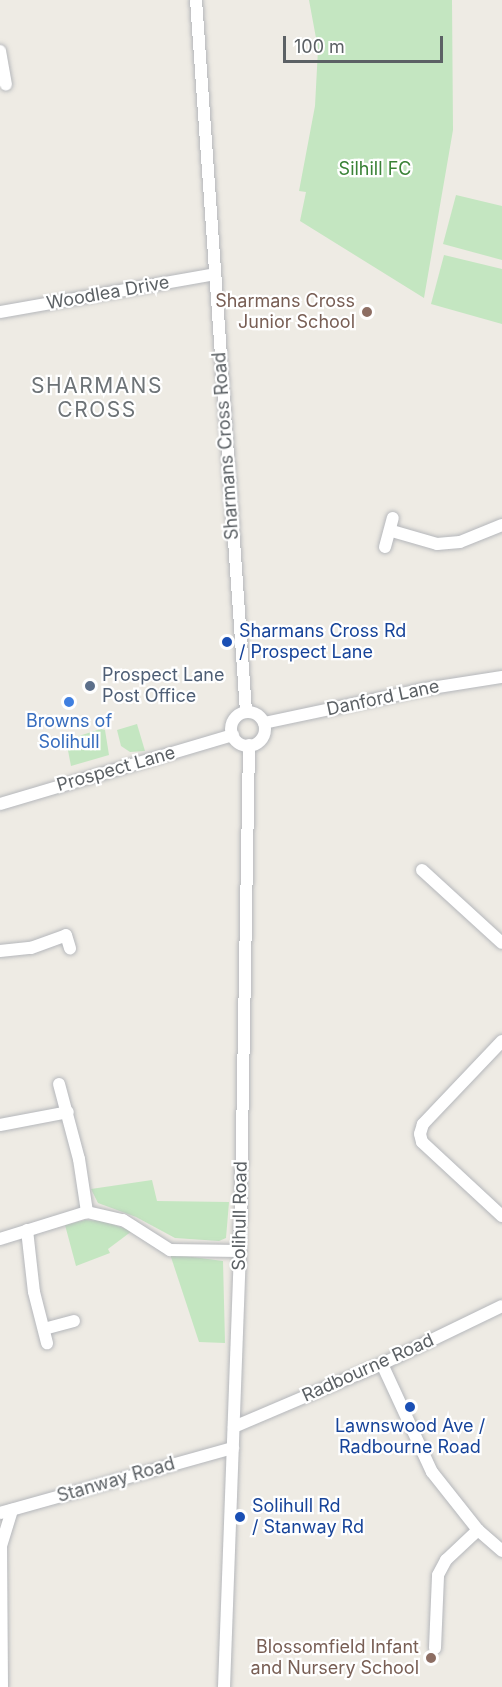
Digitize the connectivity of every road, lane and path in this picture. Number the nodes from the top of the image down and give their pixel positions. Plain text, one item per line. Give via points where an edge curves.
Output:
1 (196, 0) edge
2 (0, 51) edge
3 (6, 84) dead end
4 (215, 274) junction
5 (0, 312) edge
6 (393, 518) dead end
7 (502, 525) edge
8 (392, 531) junction
9 (385, 547) dead end
10 (502, 677) edge
11 (246, 712) junction
12 (264, 723) junction
13 (233, 735) junction
14 (249, 745) junction
15 (0, 804) edge
16 (422, 870) dead end
17 (502, 943) edge
18 (70, 948) dead end
19 (0, 951) edge
20 (502, 1041) edge
21 (59, 1084) dead end
22 (68, 1112) junction
23 (0, 1125) edge
24 (87, 1212) junction
25 (502, 1216) edge
26 (27, 1230) junction
27 (0, 1239) edge
28 (240, 1251) junction
29 (502, 1306) edge
30 (74, 1322) dead end
31 (44, 1329) junction
32 (47, 1343) dead end
33 (382, 1364) junction
34 (234, 1427) junction
35 (233, 1448) junction
36 (6, 1512) edge
37 (478, 1530) junction
38 (1, 1546) edge
39 (502, 1551) edge
40 (435, 1647) dead end
41 (2, 1687) edge
42 (224, 1687) edge

1 - 4 street, Sharmans Cross Road
2 - 3 street
4 - 5 street, Woodlea Drive
4 - 11 street, Sharmans Cross Road
6 - 8 street
7 - 8 street via 460,542 437,544
8 - 9 street
10 - 12 street, Danford Lane
11 - 12 street via 257,714
11 - 13 street via 234,721
12 - 14 street via 261,740
13 - 14 street
13 - 15 street, Prospect Lane
14 - 28 street, Solihull Road
16 - 17 street
18 - 19 street via 66,935 31,948
20 - 25 street via 423,1124 420,1134 422,1142
21 - 22 street
22 - 23 street
22 - 24 street
24 - 26 street
24 - 28 street via 123,1220 170,1250
26 - 27 street
26 - 31 street via 34,1292
28 - 34 street, Solihull Road
29 - 33 street, Radbourne Road
30 - 31 street
31 - 32 street
33 - 34 street, Radbourne Road
33 - 37 street via 432,1472
34 - 35 street, Solihull Road
35 - 36 street, Stanway Road
35 - 42 street, Solihull Road
36 - 38 street
37 - 39 street
37 - 40 street via 446,1560 438,1575
38 - 41 street

